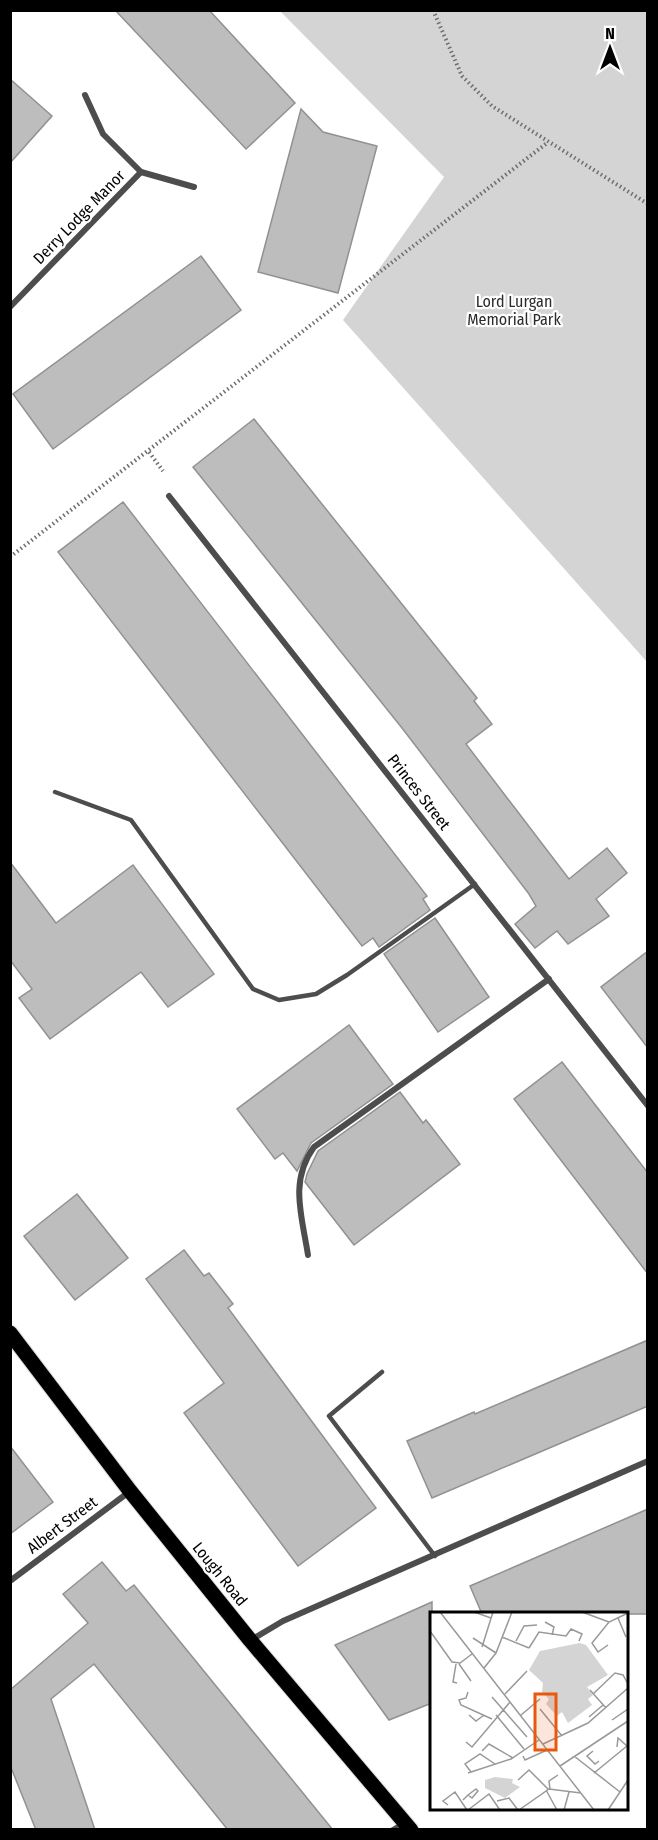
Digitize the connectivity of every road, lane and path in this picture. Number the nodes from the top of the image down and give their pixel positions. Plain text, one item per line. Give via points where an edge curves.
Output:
1 (433, 10) edge
2 (85, 95) dead end
3 (547, 143) junction
4 (141, 172) junction
5 (194, 187) dead end
6 (648, 204) edge
7 (10, 307) edge
8 (169, 496) dead end
9 (10, 557) edge
10 (55, 792) dead end
11 (475, 884) junction
12 (549, 979) junction
13 (648, 1106) edge
14 (309, 1255) dead end
15 (10, 1333) edge
16 (382, 1372) dead end
17 (648, 1461) edge
18 (130, 1491) junction
19 (435, 1556) junction
20 (10, 1581) edge
21 (250, 1640) junction
22 (403, 1827) edge

1 - 3 path via 462,76 492,106
2 - 4 street, Derry Lodge Manor via 104,134
3 - 6 path
3 - 9 path
4 - 5 street, Derry Lodge Manor
4 - 7 street, Derry Lodge Manor
8 - 11 street, Princes Street
10 - 11 lane via 131,820 252,989 279,1000 316,994
11 - 12 street, Princes Street
12 - 13 street, Princes Street
12 - 14 street via 314,1147 298,1182
15 - 18 main road, Lough Road
16 - 19 lane via 329,1416
17 - 19 street
18 - 20 street, Albert Street
18 - 21 main road, Lough Road
19 - 21 street via 283,1621
21 - 22 main road, Lough Road

